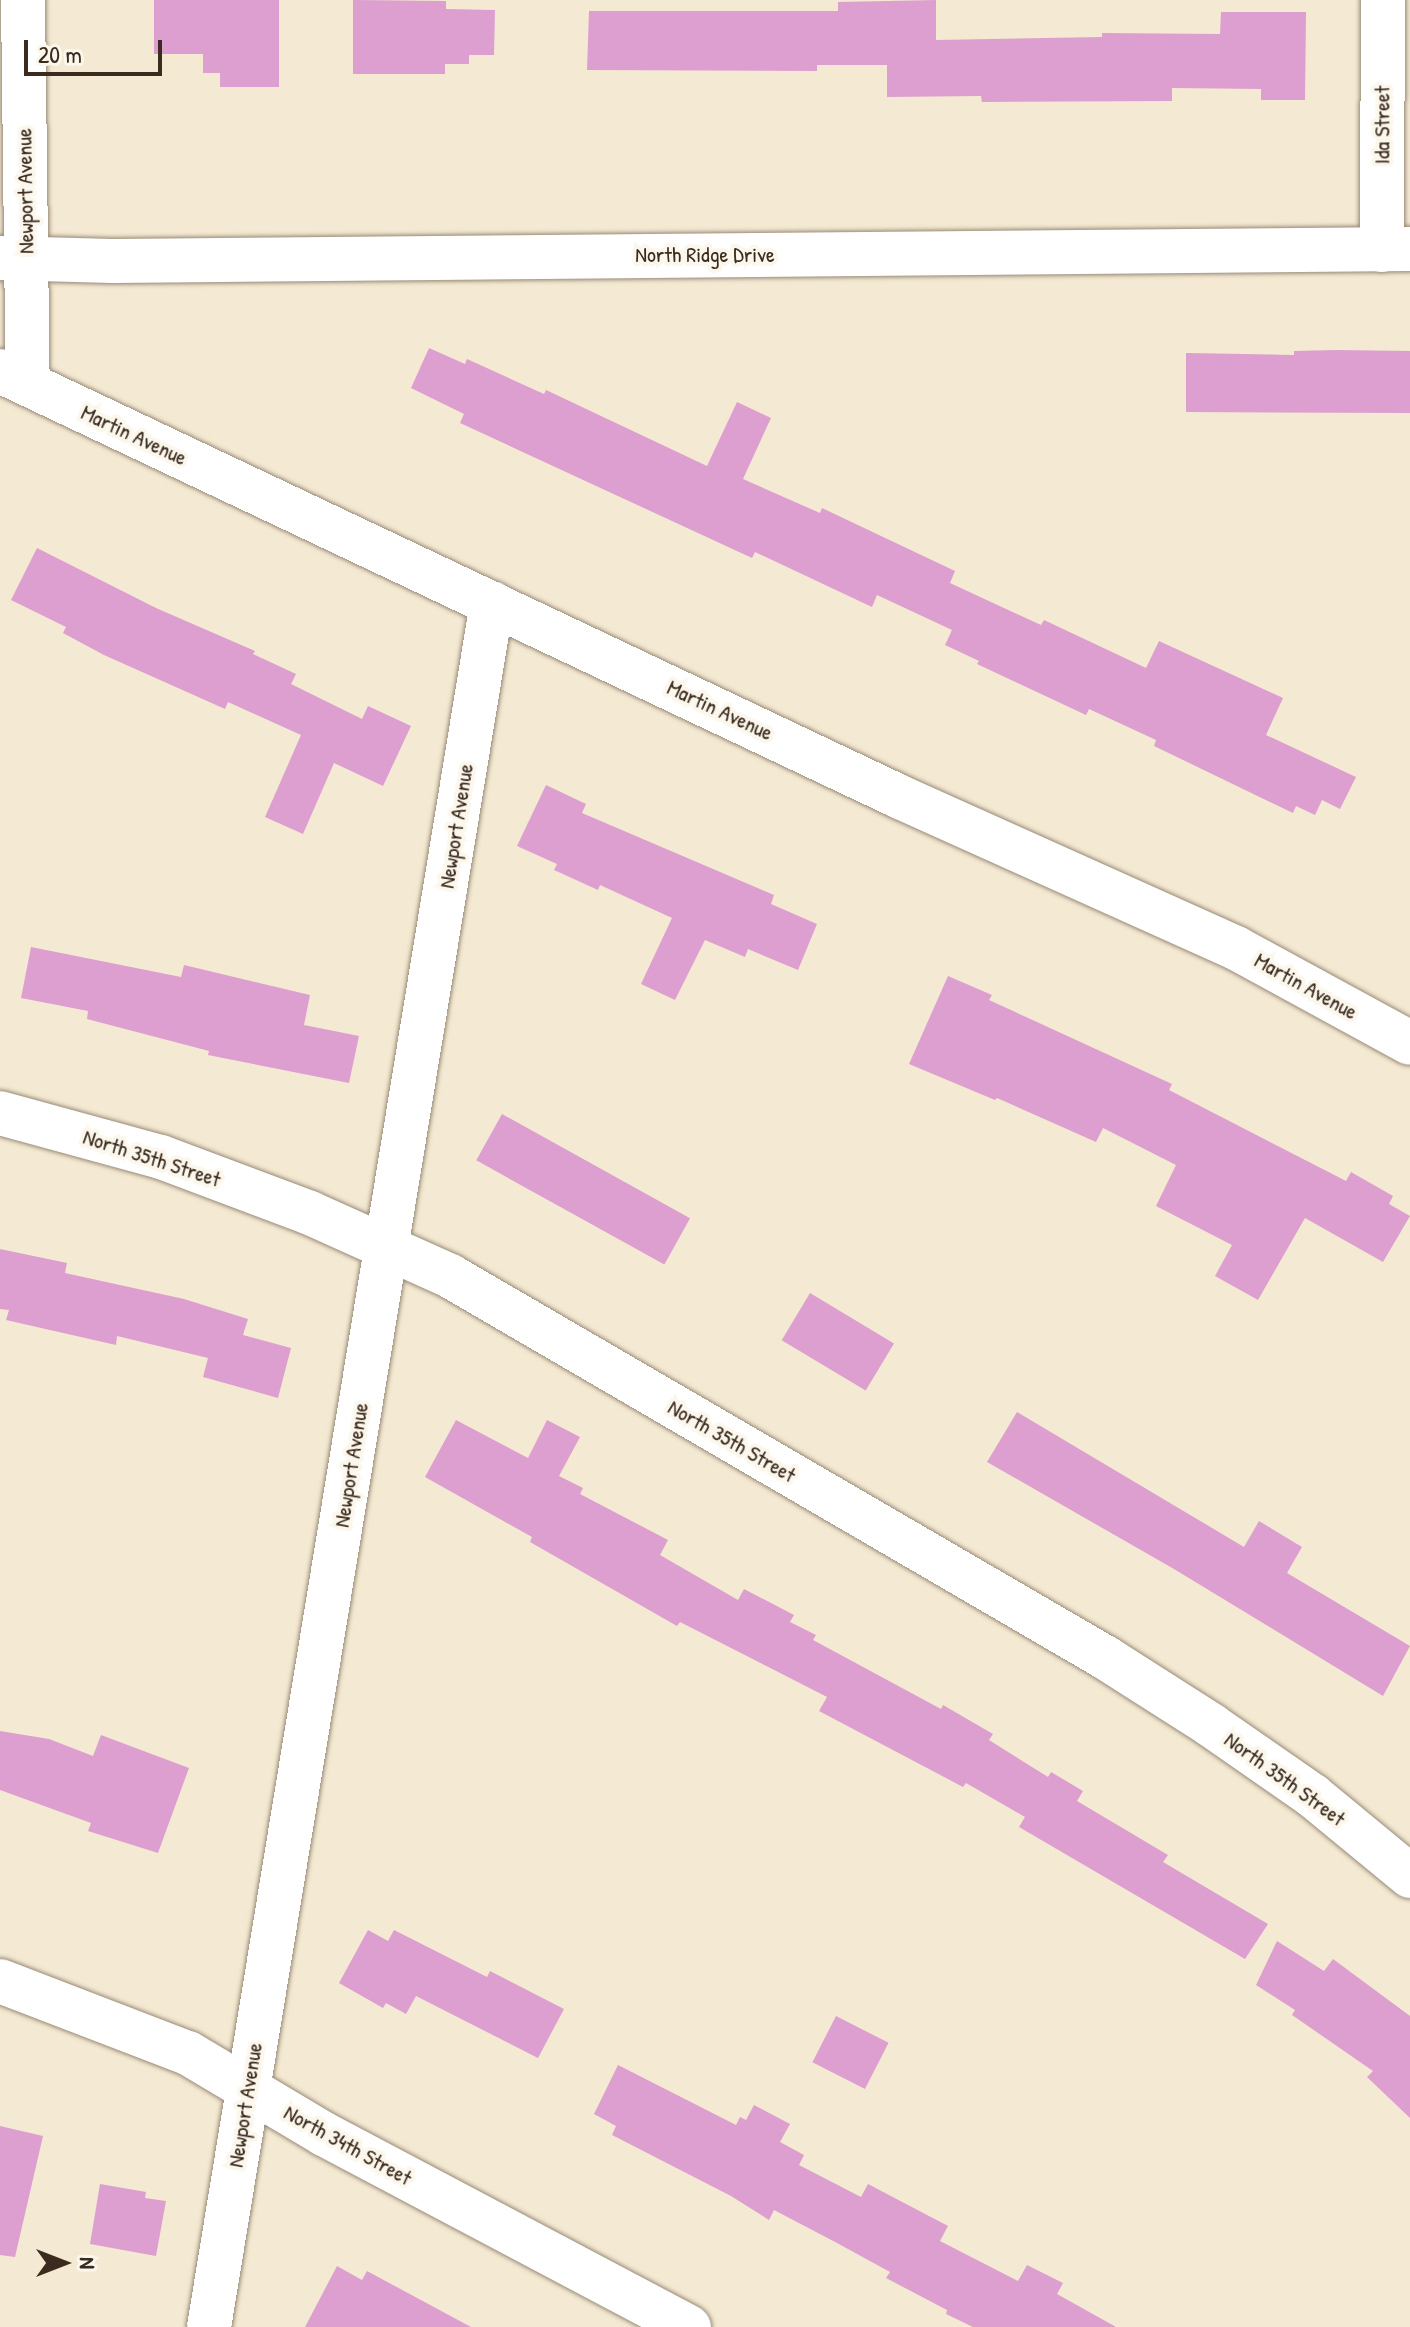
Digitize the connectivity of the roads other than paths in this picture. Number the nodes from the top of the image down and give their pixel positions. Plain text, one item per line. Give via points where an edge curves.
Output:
1 (23, 0) edge
2 (1383, 0) edge
3 (1396, 250) edge
4 (13, 259) edge
5 (14, 377) edge
6 (492, 603) junction
7 (1410, 1043) edge
8 (0, 1113) edge
9 (387, 1248) junction
10 (1410, 1876) edge
11 (0, 1981) edge
12 (248, 2089) junction
13 (209, 2327) edge
14 (689, 2327) edge

1 - 4 street, Newport Avenue
2 - 3 street, Ida Street
3 - 4 street, North Ridge Drive
4 - 5 street, Newport Avenue
5 - 6 street, Martin Avenue
6 - 7 street, Martin Avenue via 900,797 1236,948
6 - 9 street, Newport Avenue
8 - 9 street, North 35th Street via 161,1157
9 - 10 street, North 35th Street via 450,1276 1106,1658 1313,1796
9 - 12 street, Newport Avenue
11 - 12 street, North 34th Street via 188,2053
12 - 13 street, Newport Avenue
12 - 14 street, North 34th Street

